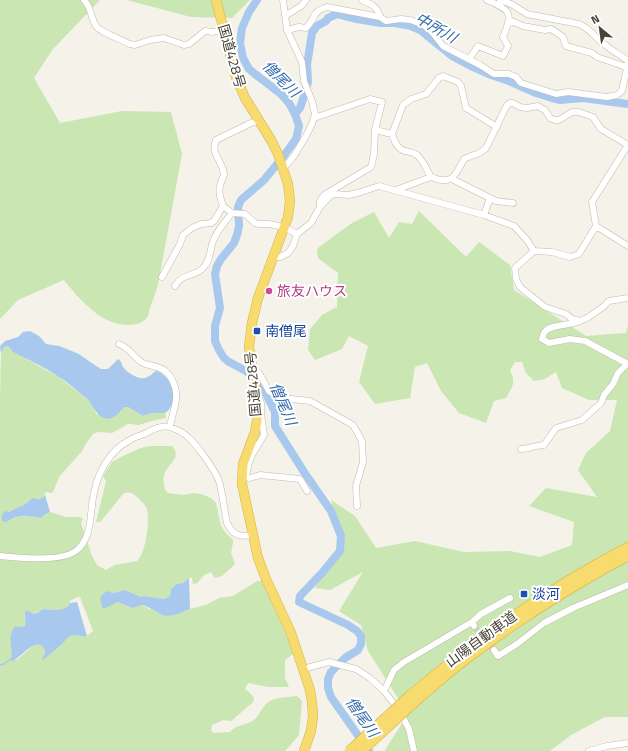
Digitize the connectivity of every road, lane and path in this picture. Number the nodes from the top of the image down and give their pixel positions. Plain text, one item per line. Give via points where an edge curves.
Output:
1 (84, 0) edge
2 (216, 0) edge
3 (284, 0) edge
4 (306, 0) edge
5 (362, 0) edge
6 (487, 0) edge
7 (500, 0) edge
8 (285, 16) junction
9 (380, 17) junction
10 (509, 20) junction
11 (223, 29) junction
12 (287, 30) junction
13 (469, 59) junction
14 (628, 64) edge
15 (314, 118) junction
16 (259, 121) junction
17 (497, 127) junction
18 (375, 130) junction
19 (392, 134) junction
20 (628, 145) edge
21 (281, 162) junction
22 (431, 177) junction
23 (452, 178) junction
24 (396, 190) junction
25 (490, 198) junction
26 (513, 203) dead end
27 (223, 206) junction
28 (320, 207) junction
29 (232, 213) junction
30 (484, 215) junction
31 (596, 226) junction
32 (284, 227) junction
33 (297, 234) junction
34 (628, 246) edge
35 (534, 251) junction
36 (272, 258) junction
37 (162, 277) dead end
38 (175, 286) dead end
39 (628, 298) edge
40 (580, 321) junction
41 (120, 344) dead end
42 (627, 364) edge
43 (253, 373) junction
44 (170, 427) junction
45 (521, 449) dead end
46 (244, 477) junction
47 (307, 491) dead end
48 (357, 506) dead end
49 (252, 535) junction
50 (628, 547) edge
51 (0, 556) edge
52 (628, 556) edge
53 (628, 585) edge
54 (510, 598) dead end
55 (494, 650) dead end
56 (303, 669) junction
57 (384, 691) junction
58 (411, 700) junction
59 (628, 744) edge
60 (598, 749) edge
61 (304, 751) edge
62 (349, 751) edge
63 (362, 751) edge
64 (414, 751) edge
65 (589, 751) edge

1 - 11 street via 88,4 96,27 133,45 164,38 184,45 205,31
2 - 11 highway, 国道428号
3 - 8 street
4 - 8 street
5 - 9 street via 374,6
6 - 10 street via 506,10
7 - 14 street via 527,14 585,27
8 - 12 street
9 - 12 street via 327,7 314,14 306,28
9 - 13 street via 386,21 401,19 422,24 443,46
10 - 13 street via 503,37 508,46 503,56 478,46
10 - 14 street via 522,26 551,29 563,37 566,46 592,53 623,66
11 - 16 highway, 国道428号 via 236,78
12 - 15 street via 302,62 304,81 312,101
13 - 14 street via 494,74 509,74 521,82 556,94 568,92 607,97 622,91
15 - 18 street via 370,99 382,102
15 - 21 street via 294,156
16 - 21 highway, 国道428号
16 - 27 street via 216,140 215,152 224,171 219,190
17 - 19 street via 466,108 461,86 458,82 443,76 426,94 403,105
17 - 20 street via 510,103 528,108 538,106 555,120 572,112 593,117 601,129
17 - 23 street via 483,152 464,159
18 - 19 street
18 - 28 street via 371,167 324,195
19 - 22 street via 400,149 417,155
20 - 31 street via 592,202
21 - 32 highway, 国道428号 via 290,201
22 - 23 street via 439,181
22 - 24 street
23 - 25 street
24 - 28 street via 379,186 349,195 334,194
24 - 30 street
25 - 26 street
25 - 30 street
27 - 29 street
27 - 37 street via 214,221 200,224 183,235
28 - 33 street via 311,223
29 - 32 street via 245,214 258,224
29 - 38 street via 215,238 204,268 181,278
30 - 35 street via 514,226
31 - 34 street
31 - 35 street via 579,254 570,257
32 - 33 street
32 - 36 highway, 国道428号
33 - 36 street via 288,253
35 - 40 street via 515,268 520,287 545,307
36 - 43 highway, 国道428号 via 252,323 249,346
39 - 40 street via 609,301
40 - 42 street via 548,329 542,339 549,343 585,341
41 - 44 street via 139,360 169,374 177,395
42 - 45 street via 618,373 601,403 582,420 556,428 544,445
43 - 46 highway, 国道428号 via 257,420 243,464
43 - 48 street via 259,373 269,391 282,398 310,401 353,425 362,441 363,462 356,486
44 - 49 street via 181,431 192,441 215,473 229,528 237,535
44 - 51 street via 160,427 129,440 106,462 94,494 87,535 77,550 54,558
46 - 47 street via 260,475 300,479
46 - 49 highway, 国道428号 via 242,484
49 - 56 highway, 国道428号 via 258,558 285,619
50 - 58 highway, 山陽自動車道 via 556,587 464,650
52 - 58 highway, 山陽自動車道 via 526,617
53 - 55 street via 544,623 498,656
54 - 57 street via 481,614 473,624 404,662 394,670
56 - 57 street via 329,662 356,669
56 - 61 highway, 国道428号 via 313,716
57 - 64 street via 399,710 409,730
58 - 62 highway, 山陽自動車道, bridge
58 - 63 highway, 山陽自動車道, bridge
59 - 60 street
60 - 65 street

